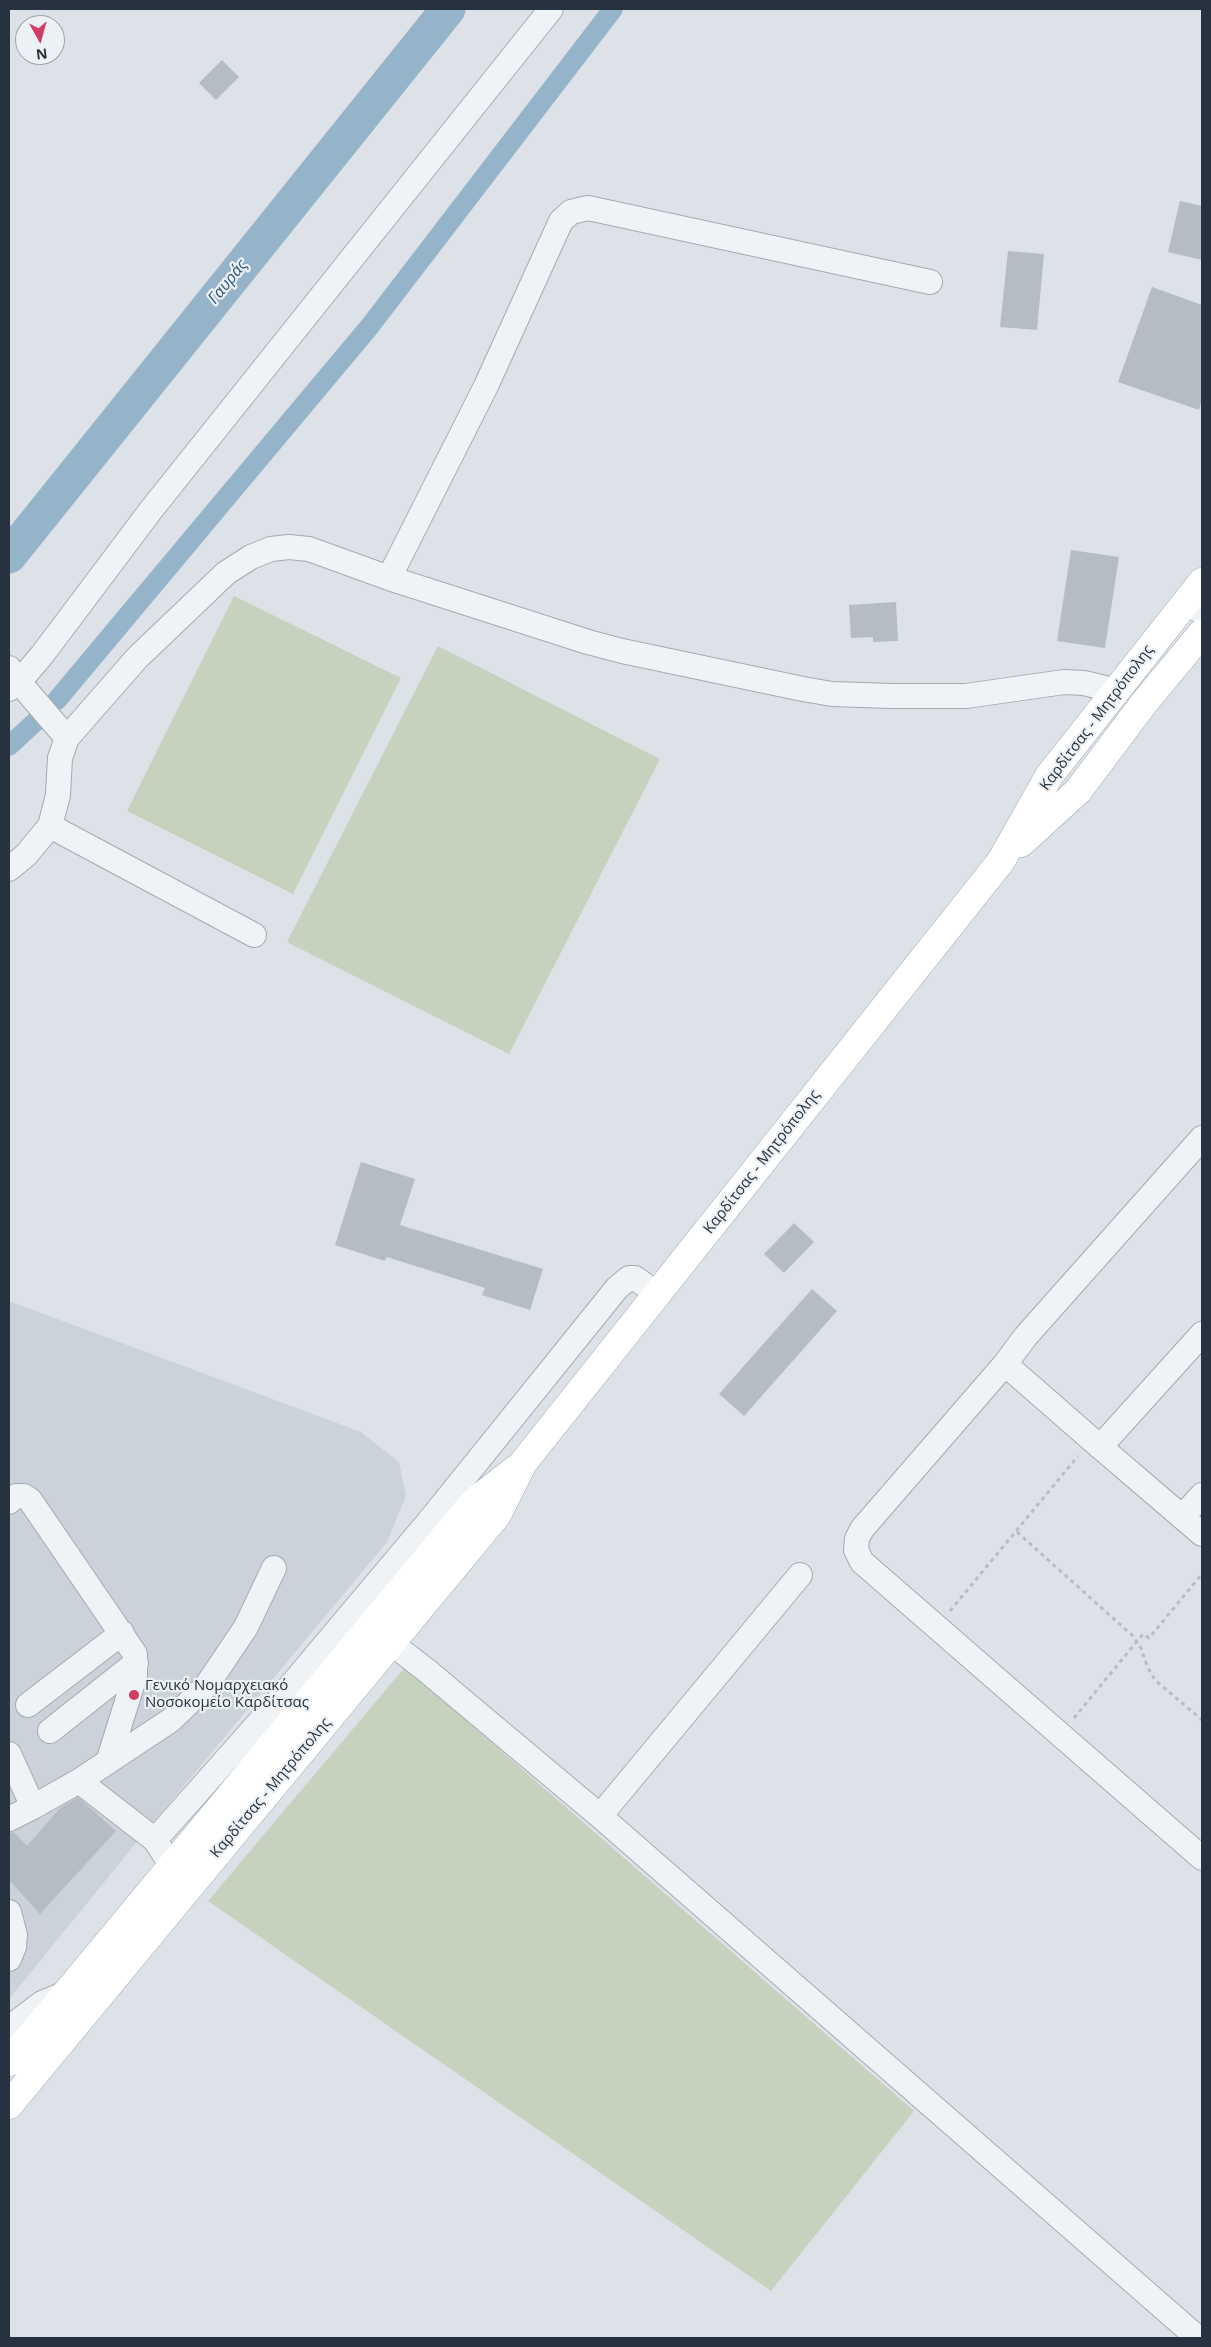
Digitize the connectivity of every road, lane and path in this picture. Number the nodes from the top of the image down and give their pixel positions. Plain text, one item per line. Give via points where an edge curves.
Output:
1 (551, 9) edge
2 (930, 282) dead end
3 (389, 578) junction
4 (1197, 599) edge
5 (1167, 629) junction
6 (1199, 642) edge
7 (12, 680) edge
8 (1117, 690) junction
9 (67, 738) junction
10 (50, 826) junction
11 (1001, 861) junction
12 (9, 869) edge
13 (254, 935) dead end
14 (1202, 1138) edge
15 (656, 1294) junction
16 (1202, 1334) edge
17 (1005, 1364) junction
18 (1095, 1443) junction
19 (523, 1463) junction
20 (1202, 1495) edge
21 (9, 1502) edge
22 (1182, 1517) junction
23 (1016, 1532) junction
24 (1202, 1534) edge
25 (274, 1568) dead end
26 (1202, 1574) edge
27 (800, 1576) dead end
28 (938, 1626) junction
29 (122, 1632) junction
30 (1137, 1641) junction
31 (391, 1644) junction
32 (136, 1663) junction
33 (311, 1700) junction
34 (28, 1705) dead end
35 (1202, 1720) edge
36 (290, 1726) junction
37 (50, 1731) dead end
38 (1061, 1734) junction
39 (9, 1754) edge
40 (108, 1762) junction
41 (79, 1781) junction
42 (33, 1807) junction
43 (600, 1816) junction
44 (9, 1819) edge
45 (194, 1839) junction
46 (155, 1840) junction
47 (1202, 1858) edge
48 (166, 1874) junction
49 (9, 1912) edge
50 (9, 1959) edge
51 (66, 1993) junction
52 (9, 2028) edge
53 (9, 2062) edge
54 (13, 2091) edge
55 (1198, 2338) edge

1 - 7 street via 175,479 42,655
2 - 3 street via 588,208 571,212 561,222 486,386
3 - 8 street via 622,651 832,694 966,696 1064,682
3 - 9 street via 309,549 271,549 251,557 226,573 137,658
4 - 5 main road, Καρδίτσας - Μητρόπολης
5 - 6 street
5 - 8 main road, Καρδίτσας - Μητρόπολης
6 - 11 main road, Καρδίτσας - Μητρόπολης via 1144,703 1078,791
7 - 9 street
8 - 11 main road, Καρδίτσας - Μητρόπολης via 1049,776
9 - 10 street via 60,758 58,795
10 - 12 street via 26,855
10 - 13 street
11 - 15 main road, Καρδίτσας - Μητρόπολης
14 - 17 street via 1026,1336
15 - 19 main road, Καρδίτσας - Μητρόπολης
15 - 33 street via 635,1278 622,1283 430,1520
16 - 18 street
17 - 18 street
17 - 28 street via 862,1529 857,1539 856,1550 862,1562
18 - 22 street
18 - 23 path
19 - 31 main road, Καρδίτσας - Μητρόπολης via 497,1515
19 - 33 main road, Καρδίτσας - Μητρόπολης via 474,1502
20 - 22 street
21 - 29 street via 16,1496 30,1500
22 - 24 street
23 - 28 path
23 - 30 path
25 - 40 street via 246,1627 207,1685 171,1720
26 - 30 path via 1149,1638 1143,1634
27 - 43 street
28 - 38 street
29 - 32 street via 135,1654
29 - 34 street
30 - 35 path via 1155,1680
30 - 38 path
31 - 33 main road, Καρδίτσας - Μητρόπολης
31 - 43 street
32 - 37 street
32 - 40 street via 135,1676
33 - 36 main road, Καρδίτσας - Μητρόπολης
36 - 45 main road, Καρδίτσας - Μητρόπολης
36 - 46 street
36 - 54 main road, Καρδίτσας - Μητρόπολης
38 - 47 street
39 - 42 street
40 - 41 street
41 - 42 street
41 - 46 street
42 - 44 street
43 - 55 street
45 - 46 street via 172,1844
45 - 48 main road, Καρδίτσας - Μητρόπολης
46 - 48 street via 164,1854
48 - 51 main road, Καρδίτσας - Μητρόπολης
49 - 50 street via 15,1935
51 - 52 street via 42,2003
51 - 53 main road, Καρδίτσας - Μητρόπολης

